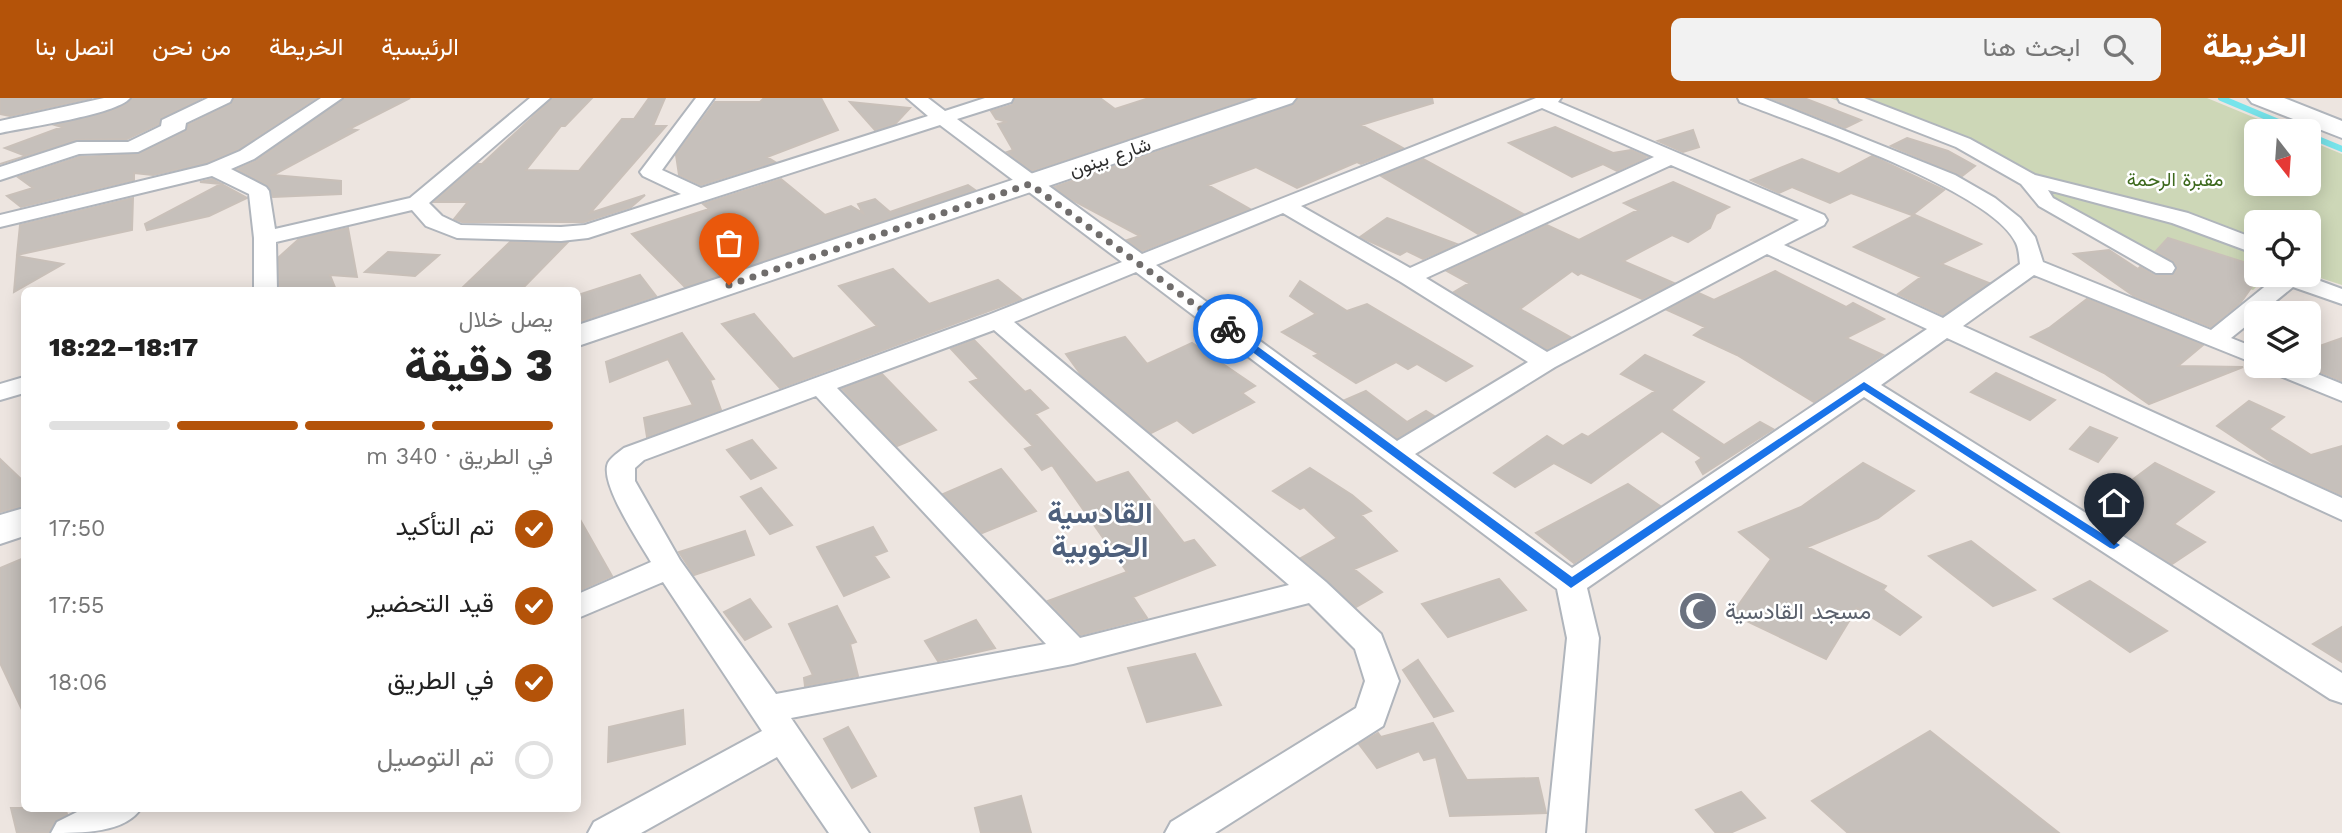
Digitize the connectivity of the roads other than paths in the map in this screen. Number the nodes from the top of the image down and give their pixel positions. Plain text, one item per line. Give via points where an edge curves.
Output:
1 (121, 98) edge
2 (223, 98) edge
3 (333, 98) edge
4 (541, 98) edge
5 (705, 98) edge
6 (916, 98) edge
7 (1004, 98) edge
8 (1283, 98) edge
9 (1747, 98) edge
10 (1847, 98) edge
11 (2261, 98) edge
12 (2321, 98) edge
13 (1548, 100) edge
14 (2342, 106) edge
15 (941, 117) junction
16 (0, 127) edge
17 (2342, 130) edge
18 (1669, 158) junction
19 (214, 169) junction
20 (0, 174) edge
21 (2028, 179) junction
22 (1030, 184) junction
23 (697, 194) junction
24 (417, 204) junction
25 (1282, 204) junction
26 (0, 221) edge
27 (265, 238) junction
28 (2244, 242) edge
29 (1765, 245) junction
30 (1139, 264) junction
31 (2032, 266) junction
32 (2164, 268) dead end
33 (1409, 277) junction
34 (266, 287) edge
35 (2279, 287) edge
36 (2318, 287) edge
37 (2342, 297) edge
38 (997, 320) junction
39 (1946, 328) junction
40 (581, 335) edge
41 (2214, 340) junction
42 (2244, 352) edge
43 (1546, 362) junction
44 (2306, 378) edge
45 (820, 385) junction
46 (1864, 385) junction
47 (21, 386) edge
48 (0, 392) edge
49 (2342, 393) edge
50 (1396, 453) junction
51 (2342, 510) edge
52 (21, 523) edge
53 (0, 530) edge
54 (669, 567) junction
55 (1571, 584) junction
56 (1315, 590) junction
57 (581, 606) edge
58 (1073, 652) junction
59 (2342, 690) edge
60 (776, 723) junction
61 (115, 812) edge
62 (70, 833) edge
63 (607, 833) edge
64 (850, 833) edge
65 (1184, 833) edge
66 (1566, 833) edge

1 - 16 street
2 - 20 street via 131,148 77,148
3 - 19 street via 247,155
4 - 24 street
5 - 23 street via 650,172
6 - 15 street
7 - 15 street
8 - 22 street, شارع بينون
9 - 31 street via 1948,179 1988,202 2026,242
10 - 21 street via 1963,144
11 - 17 street
12 - 14 street
13 - 18 street
13 - 25 street
15 - 22 street
15 - 23 street
18 - 29 street via 1816,220
18 - 33 street
19 - 26 street
19 - 27 street via 259,191
21 - 28 street via 2180,218
21 - 32 street via 2046,202
22 - 30 street
22 - 40 street, شارع بينون
23 - 24 street via 589,230 561,234 457,231 434,221
24 - 27 street
25 - 30 street
25 - 33 street
27 - 34 street
29 - 39 street
29 - 43 street
30 - 38 street
30 - 50 street
31 - 39 street
31 - 41 street
33 - 43 street
35 - 41 street
36 - 37 street
38 - 45 street
38 - 56 street
39 - 46 street
39 - 51 street
41 - 42 street
43 - 50 street
44 - 49 street
45 - 54 street via 634,454 621,466 621,481
45 - 58 street
46 - 55 street
46 - 59 street
47 - 48 street
50 - 55 street
52 - 53 street
54 - 57 street
54 - 60 street
55 - 66 street via 1583,638
56 - 58 street
56 - 65 street via 1369,643 1382,681 1371,716
58 - 60 street
60 - 63 street
60 - 64 street
61 - 62 street

